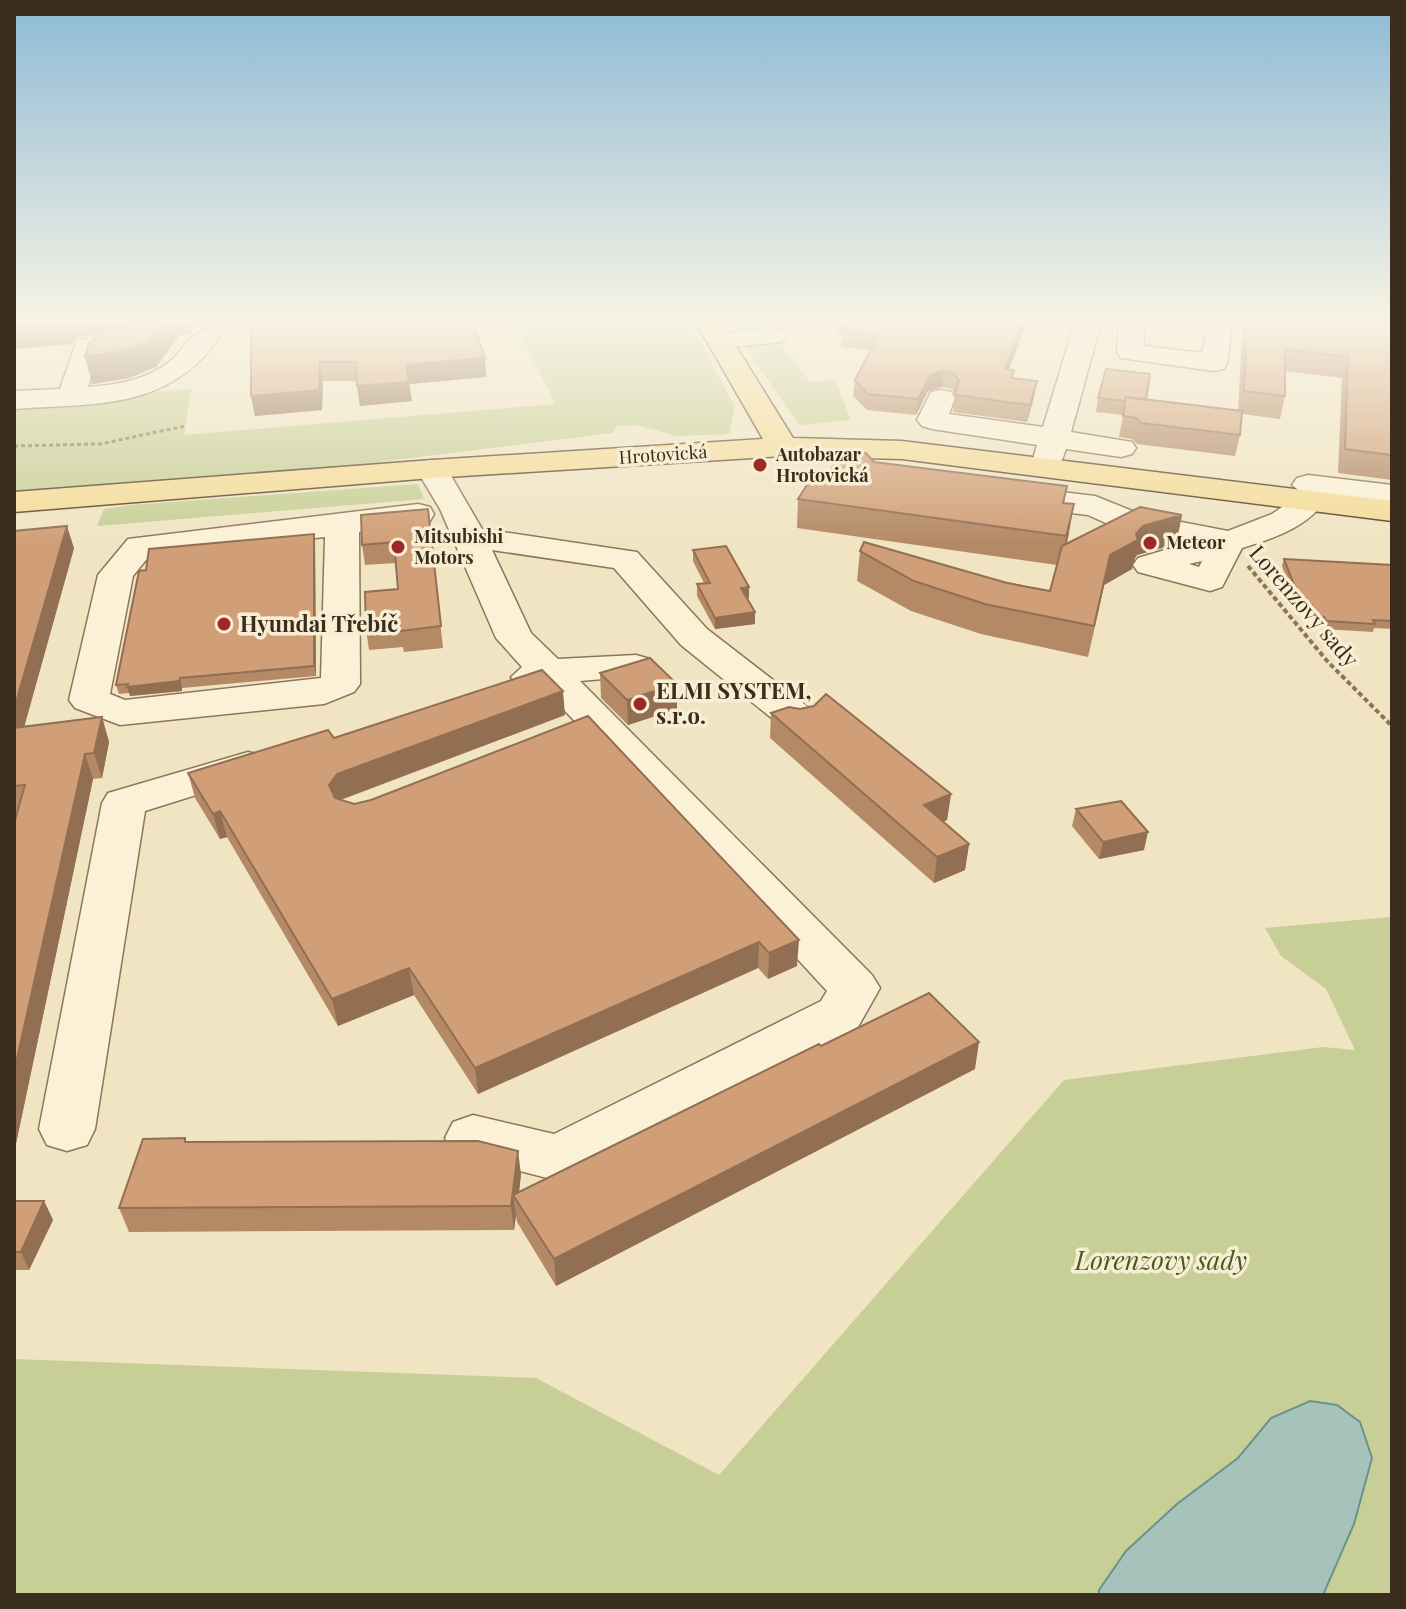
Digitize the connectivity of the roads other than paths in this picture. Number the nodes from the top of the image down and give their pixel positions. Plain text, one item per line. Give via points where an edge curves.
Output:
1 (81, 394) edge
2 (752, 394) edge
3 (1067, 394) edge
4 (72, 395) joint
5 (32, 397) edge
6 (941, 398) dead end
7 (783, 447) junction
8 (1121, 448) dead end
9 (1049, 453) junction
10 (432, 469) junction
11 (974, 491) edge
12 (1309, 493) junction
13 (1392, 495) edge
14 (14, 502) edge
15 (1392, 511) edge
16 (463, 523) junction
17 (342, 525) junction
18 (1228, 541) junction
19 (636, 667) edge
20 (548, 671) junction
21 (488, 690) edge
22 (798, 719) edge
23 (597, 720) junction
24 (553, 738) edge
25 (291, 751) edge
26 (67, 1129) dead end
27 (473, 1138) edge

1 - 4 street
2 - 7 main road
3 - 9 street
4 - 5 street
6 - 9 street via 932,420
7 - 9 main road, Hrotovická
7 - 10 main road, Hrotovická
8 - 9 street
9 - 12 main road, Hrotovická
10 - 14 main road, Hrotovická
10 - 16 street
11 - 18 street via 1095,506 1131,522
12 - 13 street
12 - 15 main road, Hrotovická
12 - 18 street via 1306,508 1284,522
16 - 17 street
16 - 20 street via 515,638
16 - 22 street via 625,559 694,637
17 - 17 street via 140,546 116,575 89,700 120,713 324,692 340,684
18 - 18 street via 1150,565 1210,580
19 - 20 street
20 - 21 street
20 - 23 street
23 - 24 street
23 - 27 street via 854,988 840,1014 559,1158
25 - 26 street via 124,803

